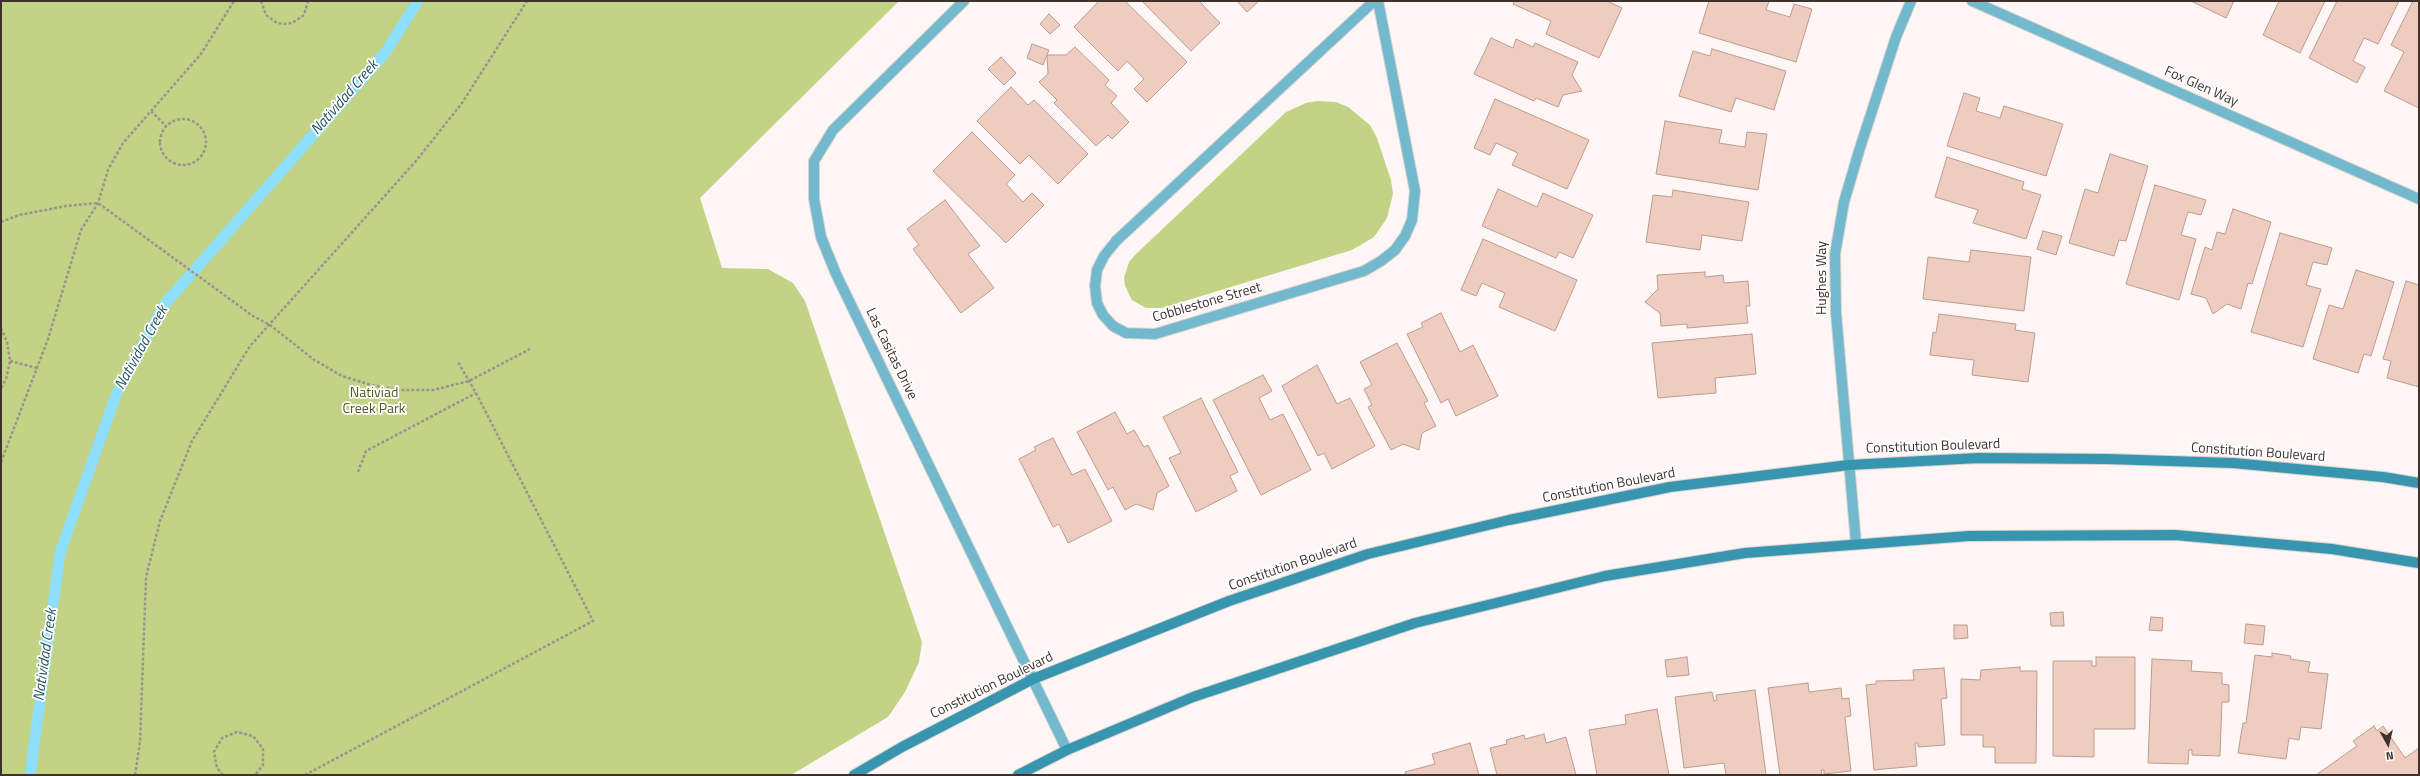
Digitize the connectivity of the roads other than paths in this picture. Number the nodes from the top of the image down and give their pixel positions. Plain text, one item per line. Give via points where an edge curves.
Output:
1 (964, 1) edge
2 (1374, 1) edge
3 (1378, 1) edge
4 (1911, 1) edge
5 (1972, 1) edge
6 (2419, 199) edge
7 (1849, 465) junction
8 (2419, 483) edge
9 (1856, 543) junction
10 (2419, 563) edge
11 (1033, 679) junction
12 (1067, 750) junction
13 (854, 775) edge
14 (1018, 775) edge

1 - 11 street, Las Casitas Drive via 832,130 814,161 814,199 821,237 836,274
2 - 3 street, Cobblestone Street via 1116,240 1097,270 1095,286 1097,303 1113,326 1126,333 1155,334 1364,271 1381,262 1395,250 1412,220 1415,191
4 - 7 street, Hughes Way via 1861,144 1844,202 1835,254 1836,313
5 - 6 street, Fox Glen Way
7 - 8 main road, Constitution Boulevard via 1978,458 2115,459 2233,463 2383,477
7 - 9 street, Hughes Way
7 - 11 main road, Constitution Boulevard via 1670,487 1508,520 1368,554 1229,601
9 - 10 main road via 1969,536 2175,535 2332,549
9 - 12 main road via 1745,553 1605,576 1415,622 1193,697
11 - 12 street, Las Casitas Drive
11 - 13 main road, Constitution Boulevard
12 - 14 main road

